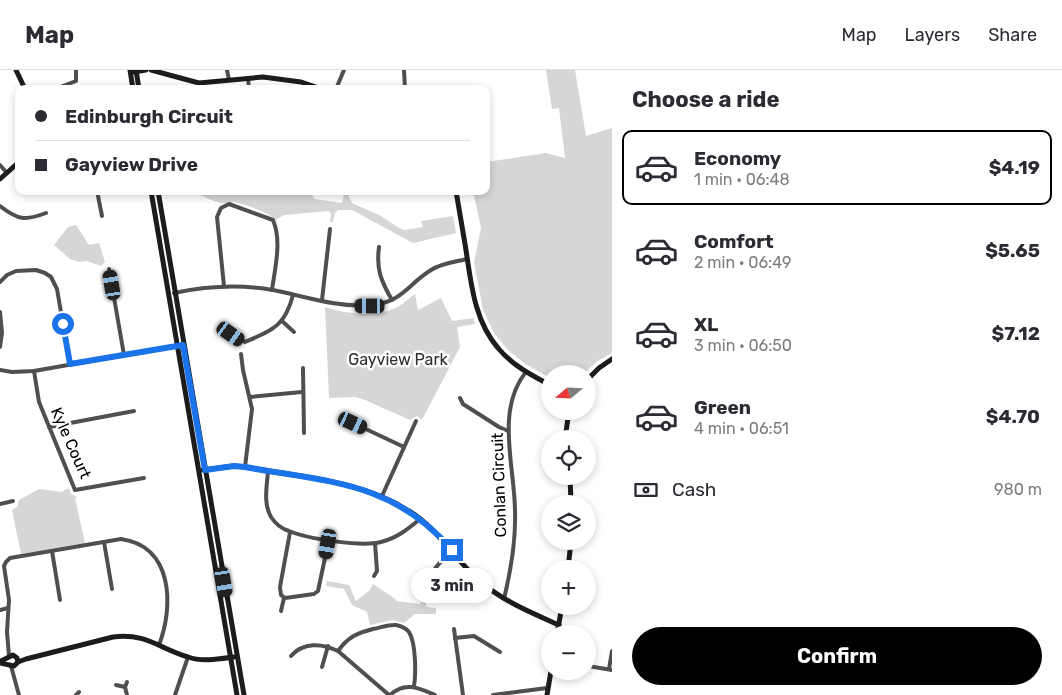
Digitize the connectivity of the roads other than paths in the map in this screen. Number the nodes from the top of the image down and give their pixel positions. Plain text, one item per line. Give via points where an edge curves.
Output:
1 (16, 70) edge
2 (76, 70) edge
3 (146, 70) edge
4 (152, 70) edge
5 (227, 70) edge
6 (344, 70) edge
7 (404, 70) edge
8 (133, 71) edge
9 (248, 78) junction
10 (229, 80) junction
11 (24, 85) edge
12 (65, 85) edge
13 (133, 85) edge
14 (138, 85) edge
15 (195, 85) edge
16 (249, 85) edge
17 (303, 85) edge
18 (338, 85) edge
19 (405, 85) edge
20 (0, 165) edge
21 (15, 165) edge
22 (6, 172) junction
23 (0, 179) edge
24 (98, 195) edge
25 (152, 195) edge
26 (159, 195) edge
27 (457, 195) edge
28 (0, 206) edge
29 (46, 213) dead end
30 (102, 216) dead end
31 (330, 229) dead end
32 (379, 247) dead end
33 (467, 259) junction
34 (109, 269) dead end
35 (0, 282) edge
36 (224, 286) junction
37 (272, 290) junction
38 (171, 293) junction
39 (293, 294) junction
40 (322, 300) junction
41 (392, 300) junction
42 (0, 312) edge
43 (282, 321) junction
44 (294, 332) dead end
45 (231, 334) dead end
46 (183, 345) junction
47 (176, 346) junction
48 (0, 347) edge
49 (241, 354) dead end
50 (124, 355) junction
51 (612, 359) edge
52 (70, 364) junction
53 (303, 368) dead end
54 (0, 370) edge
55 (34, 371) junction
56 (596, 371) edge
57 (526, 372) junction
58 (541, 380) edge
59 (302, 392) junction
60 (250, 397) junction
61 (460, 398) dead end
62 (134, 411) dead end
63 (416, 421) dead end
64 (353, 423) dead end
65 (49, 427) junction
66 (508, 431) junction
67 (304, 433) dead end
68 (404, 447) junction
69 (245, 467) junction
70 (202, 471) junction
71 (268, 471) junction
72 (144, 478) dead end
73 (382, 496) junction
74 (13, 501) dead end
75 (0, 504) edge
76 (420, 519) junction
77 (290, 532) junction
78 (329, 539) junction
79 (104, 542) junction
80 (375, 543) junction
81 (452, 550) junction
82 (52, 551) junction
83 (0, 560) edge
84 (6, 562) junction
85 (374, 576) dead end
86 (112, 589) dead end
87 (424, 590) dead end
88 (284, 598) junction
89 (504, 599) junction
90 (60, 600) dead end
91 (8, 608) junction
92 (0, 610) edge
93 (280, 611) dead end
94 (561, 615) edge
95 (559, 625) joint
96 (454, 629) dead end
97 (455, 638) junction
98 (160, 645) junction
99 (328, 646) junction
100 (338, 651) junction
101 (612, 651) edge
102 (500, 652) dead end
103 (291, 656) dead end
104 (188, 657) junction
105 (237, 657) junction
106 (231, 658) junction
107 (12, 661) junction
108 (0, 662) edge
109 (322, 667) dead end
110 (596, 667) edge
111 (610, 670) edge
112 (549, 680) edge
113 (127, 682) dead end
114 (116, 685) dead end
115 (414, 686) junction
116 (125, 687) junction
117 (547, 688) junction
118 (19, 695) edge
119 (127, 695) edge
120 (175, 695) edge
121 (237, 695) edge
122 (244, 695) edge
123 (390, 695) edge
124 (435, 695) edge
125 (463, 695) edge
126 (493, 695) edge
127 (547, 695) edge

1 - 11 street
2 - 12 street via 76,81
3 - 8 street
4 - 15 street
5 - 10 street
6 - 18 street
7 - 19 street
8 - 13 street
8 - 14 street
9 - 10 street
9 - 16 street
9 - 17 street via 283,78
10 - 15 street
20 - 22 street
21 - 22 street
22 - 23 street
24 - 30 street
25 - 38 street
26 - 38 street
27 - 33 street
28 - 29 street via 23,219
31 - 40 street
32 - 41 street via 378,269
33 - 41 street via 431,270
33 - 57 street via 476,308 486,330 503,354
34 - 50 street
35 - 52 street via 7,274 16,271 36,270 51,278 57,289
36 - 37 street
36 - 37 street via 217,217 221,208 229,204 273,220 277,242
36 - 38 street
37 - 39 street
38 - 46 street
38 - 47 street
39 - 40 street
39 - 43 street
40 - 41 street via 370,306
42 - 48 street
43 - 44 street
43 - 45 street via 244,342
46 - 47 street
46 - 70 street
47 - 50 street
47 - 70 street
49 - 60 street
50 - 52 street
51 - 56 street
52 - 55 street
53 - 59 street
54 - 55 street
55 - 65 street, Kyle Court via 39,402
57 - 58 street
57 - 66 street, Conlan Circuit via 516,392
59 - 60 street
59 - 67 street
60 - 69 street
61 - 66 street via 463,404
62 - 65 street
63 - 68 street
64 - 68 street
65 - 72 street, Kyle Court via 75,490
66 - 89 street, Conlan Circuit via 515,511 511,567
68 - 73 street
69 - 70 street
69 - 71 street
70 - 105 street
70 - 106 street
71 - 73 street via 338,483
71 - 77 street via 266,499 269,512 276,523
73 - 76 street
74 - 75 street
76 - 80 street via 399,535
76 - 81 street
77 - 78 street
77 - 88 street via 280,587
78 - 80 street
78 - 88 street via 318,591
79 - 82 street
79 - 86 street
79 - 98 street via 121,539 135,542 160,564 165,582 167,619
80 - 85 street via 377,571
81 - 87 street via 431,573
81 - 89 street via 475,576
82 - 84 street via 10,558
82 - 90 street
83 - 84 street
84 - 91 street
88 - 93 street
89 - 95 street
91 - 92 street
91 - 107 street via 7,632
94 - 95 street
96 - 97 street
97 - 102 street via 474,636
97 - 125 street
98 - 104 street
98 - 107 street via 137,636 113,637
99 - 100 street
99 - 103 street via 304,646
99 - 109 street
100 - 115 street via 360,632 392,625 403,627 412,641
100 - 123 street
101 - 111 street
104 - 106 street via 209,660
104 - 120 street
105 - 106 street
105 - 122 street
106 - 121 street
107 - 108 street
107 - 118 street
110 - 111 street
112 - 117 street
113 - 116 street
114 - 116 street
115 - 123 street
115 - 124 street
116 - 119 street
117 - 126 street
117 - 127 street

